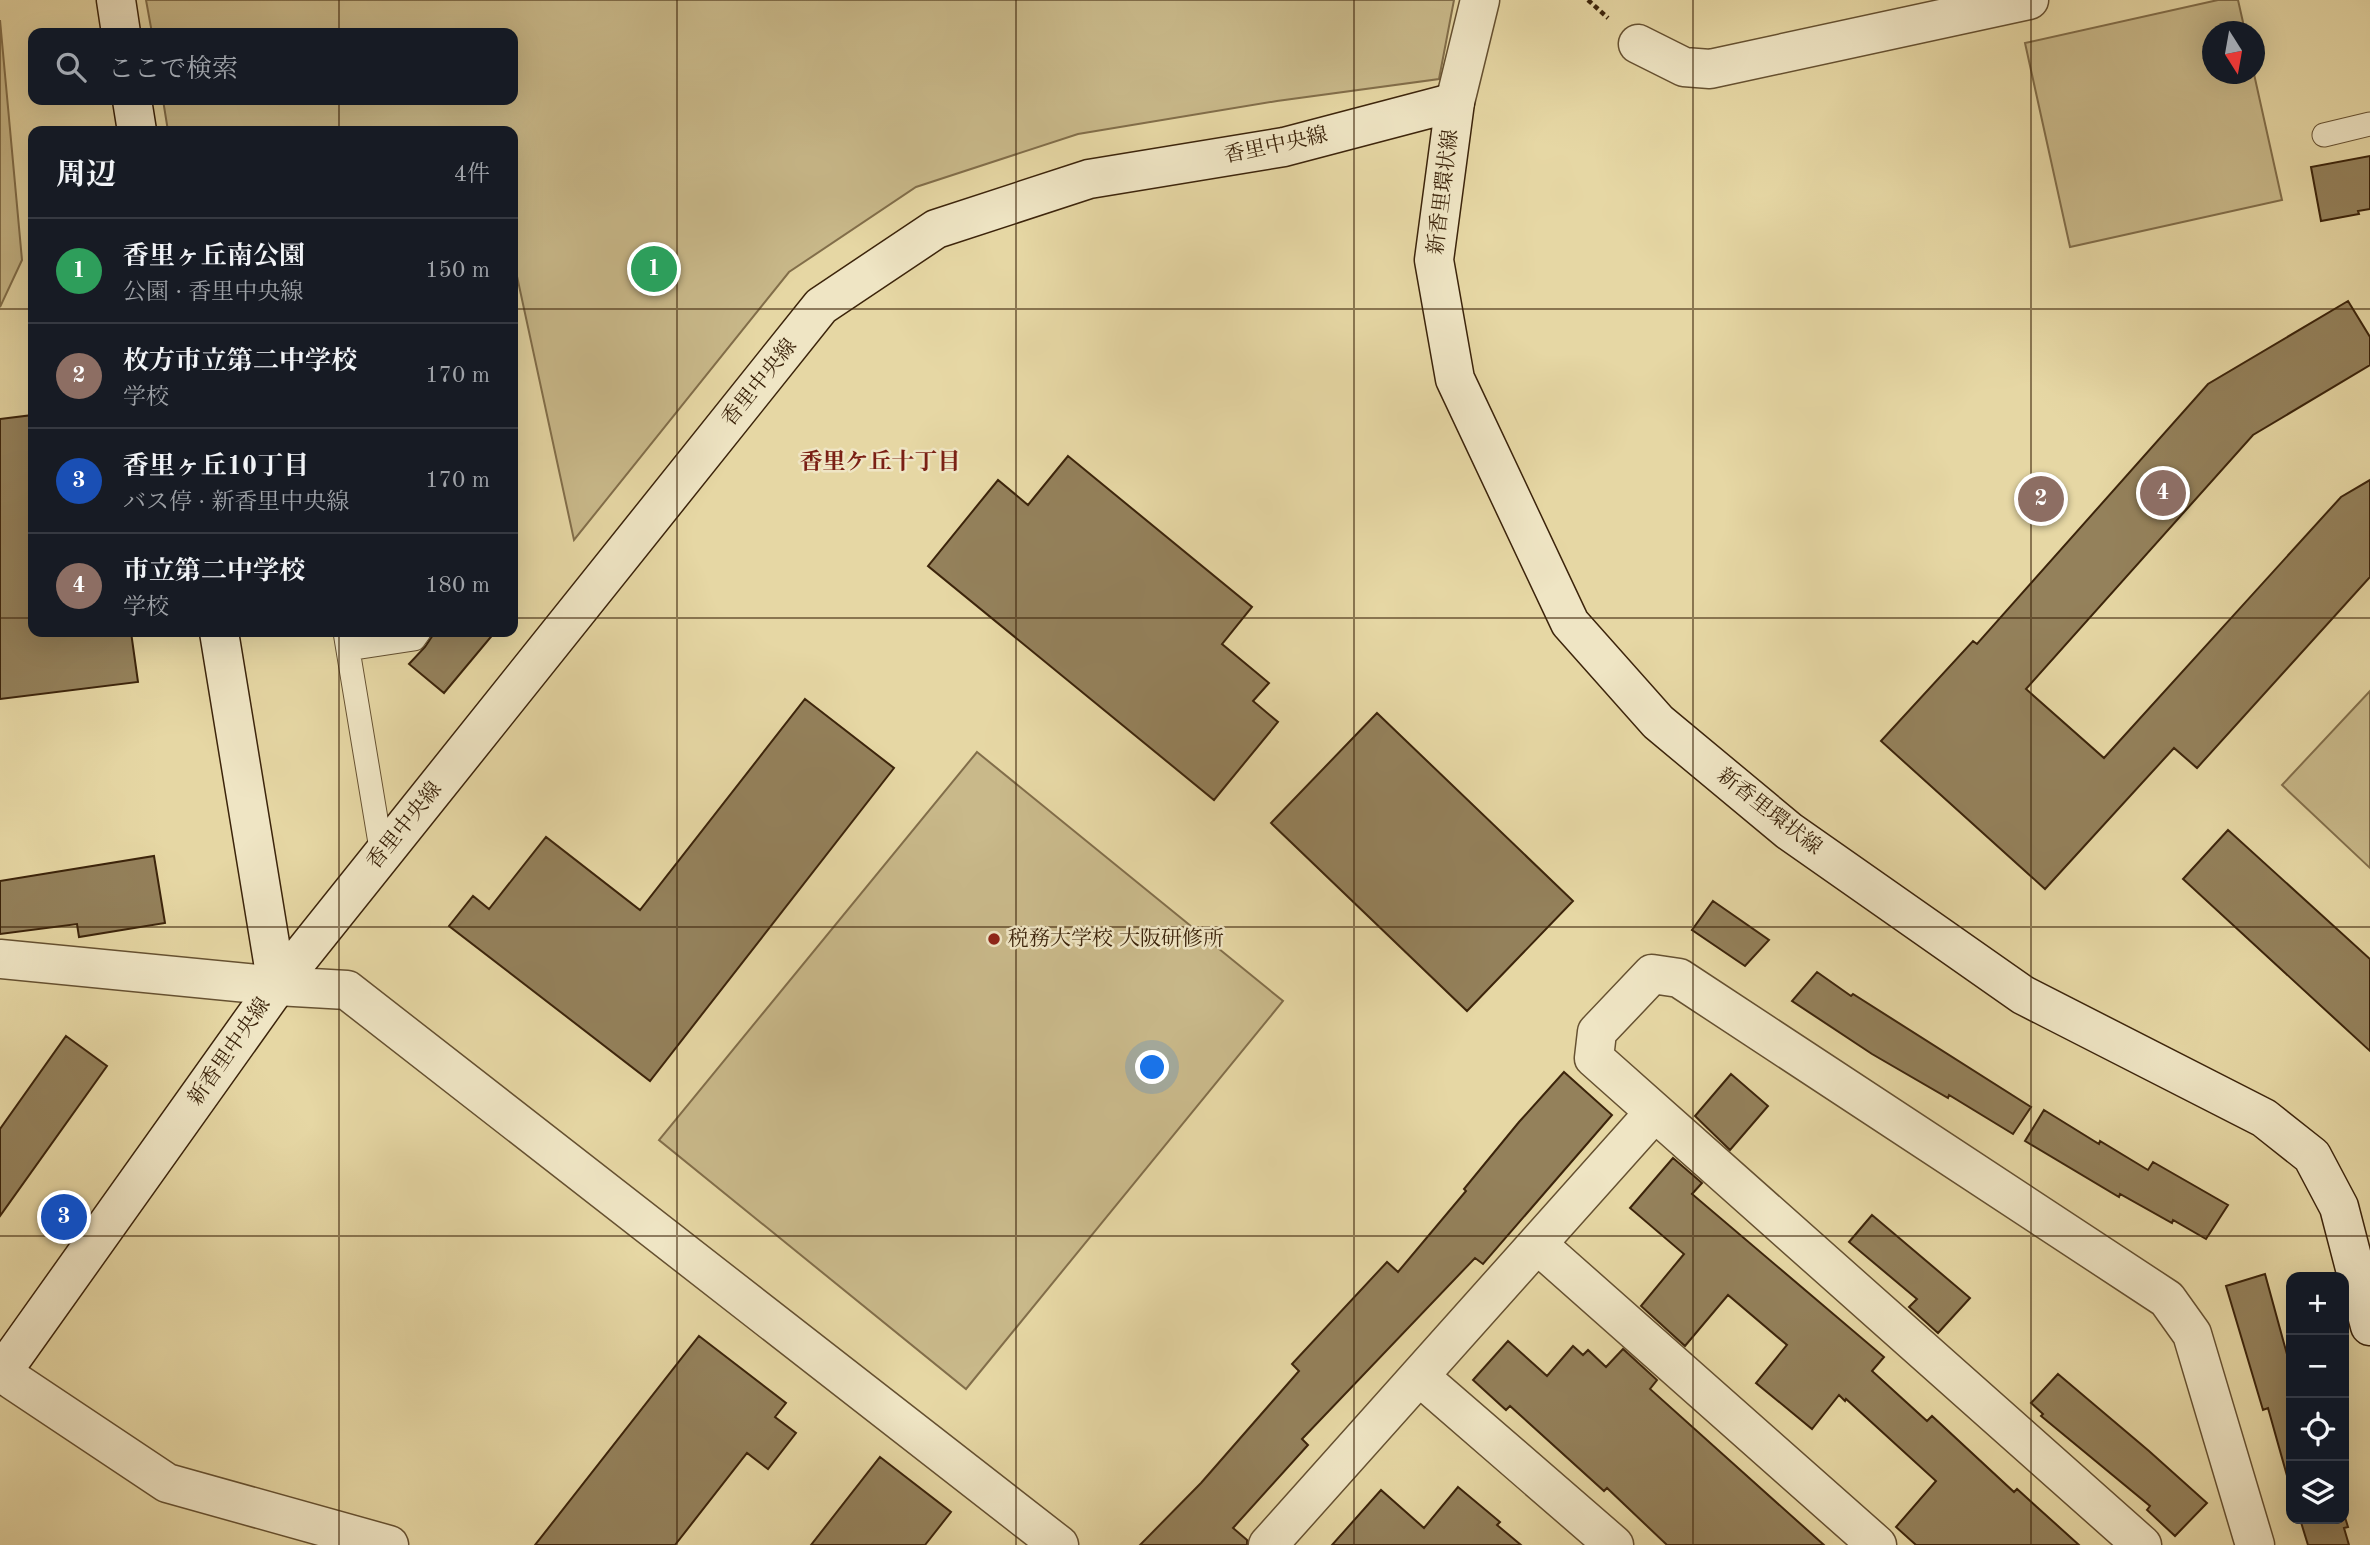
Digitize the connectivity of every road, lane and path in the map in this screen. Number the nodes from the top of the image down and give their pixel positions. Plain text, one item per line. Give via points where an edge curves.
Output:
1 (116, 0) edge
2 (1480, 0) edge
3 (2029, 0) edge
4 (120, 28) edge
5 (1638, 44) dead end
6 (1455, 103) junction
7 (133, 105) edge
8 (2370, 124) edge
9 (136, 126) edge
10 (2324, 135) dead end
11 (220, 637) edge
12 (415, 637) edge
13 (347, 640) edge
14 (382, 855) junction
15 (0, 959) edge
16 (277, 986) junction
17 (1654, 1113) junction
18 (1537, 1244) junction
19 (2370, 1326) edge
20 (1, 1374) edge
21 (1419, 1376) junction
22 (370, 1542) edge
23 (1059, 1545) edge
24 (1268, 1545) edge
25 (1614, 1545) edge
26 (1877, 1545) edge
27 (2142, 1545) edge
28 (2255, 1545) edge

1 - 4 street
2 - 6 street, 新香里環状線
3 - 5 street via 1710,69 1684,67
6 - 14 street, 香里中央線 via 1284,147 1089,179 936,229 821,306
6 - 19 street, 新香里環状線 via 1434,260 1455,379 1570,623 1658,722 1789,831 2022,995 2264,1118 2312,1156 2339,1207
7 - 9 street
8 - 10 lane
11 - 16 street, 新香里中央線
12 - 13 lane
13 - 14 lane
14 - 16 street, 香里中央線
15 - 16 street
16 - 20 street, 新香里中央線
16 - 23 street via 347,990
17 - 18 street
17 - 27 street
17 - 28 street via 1594,1058 1597,1032 1652,974 1679,978 2167,1298 2192,1334
18 - 21 street
18 - 26 street
20 - 22 street via 166,1483
21 - 24 street
21 - 25 street

